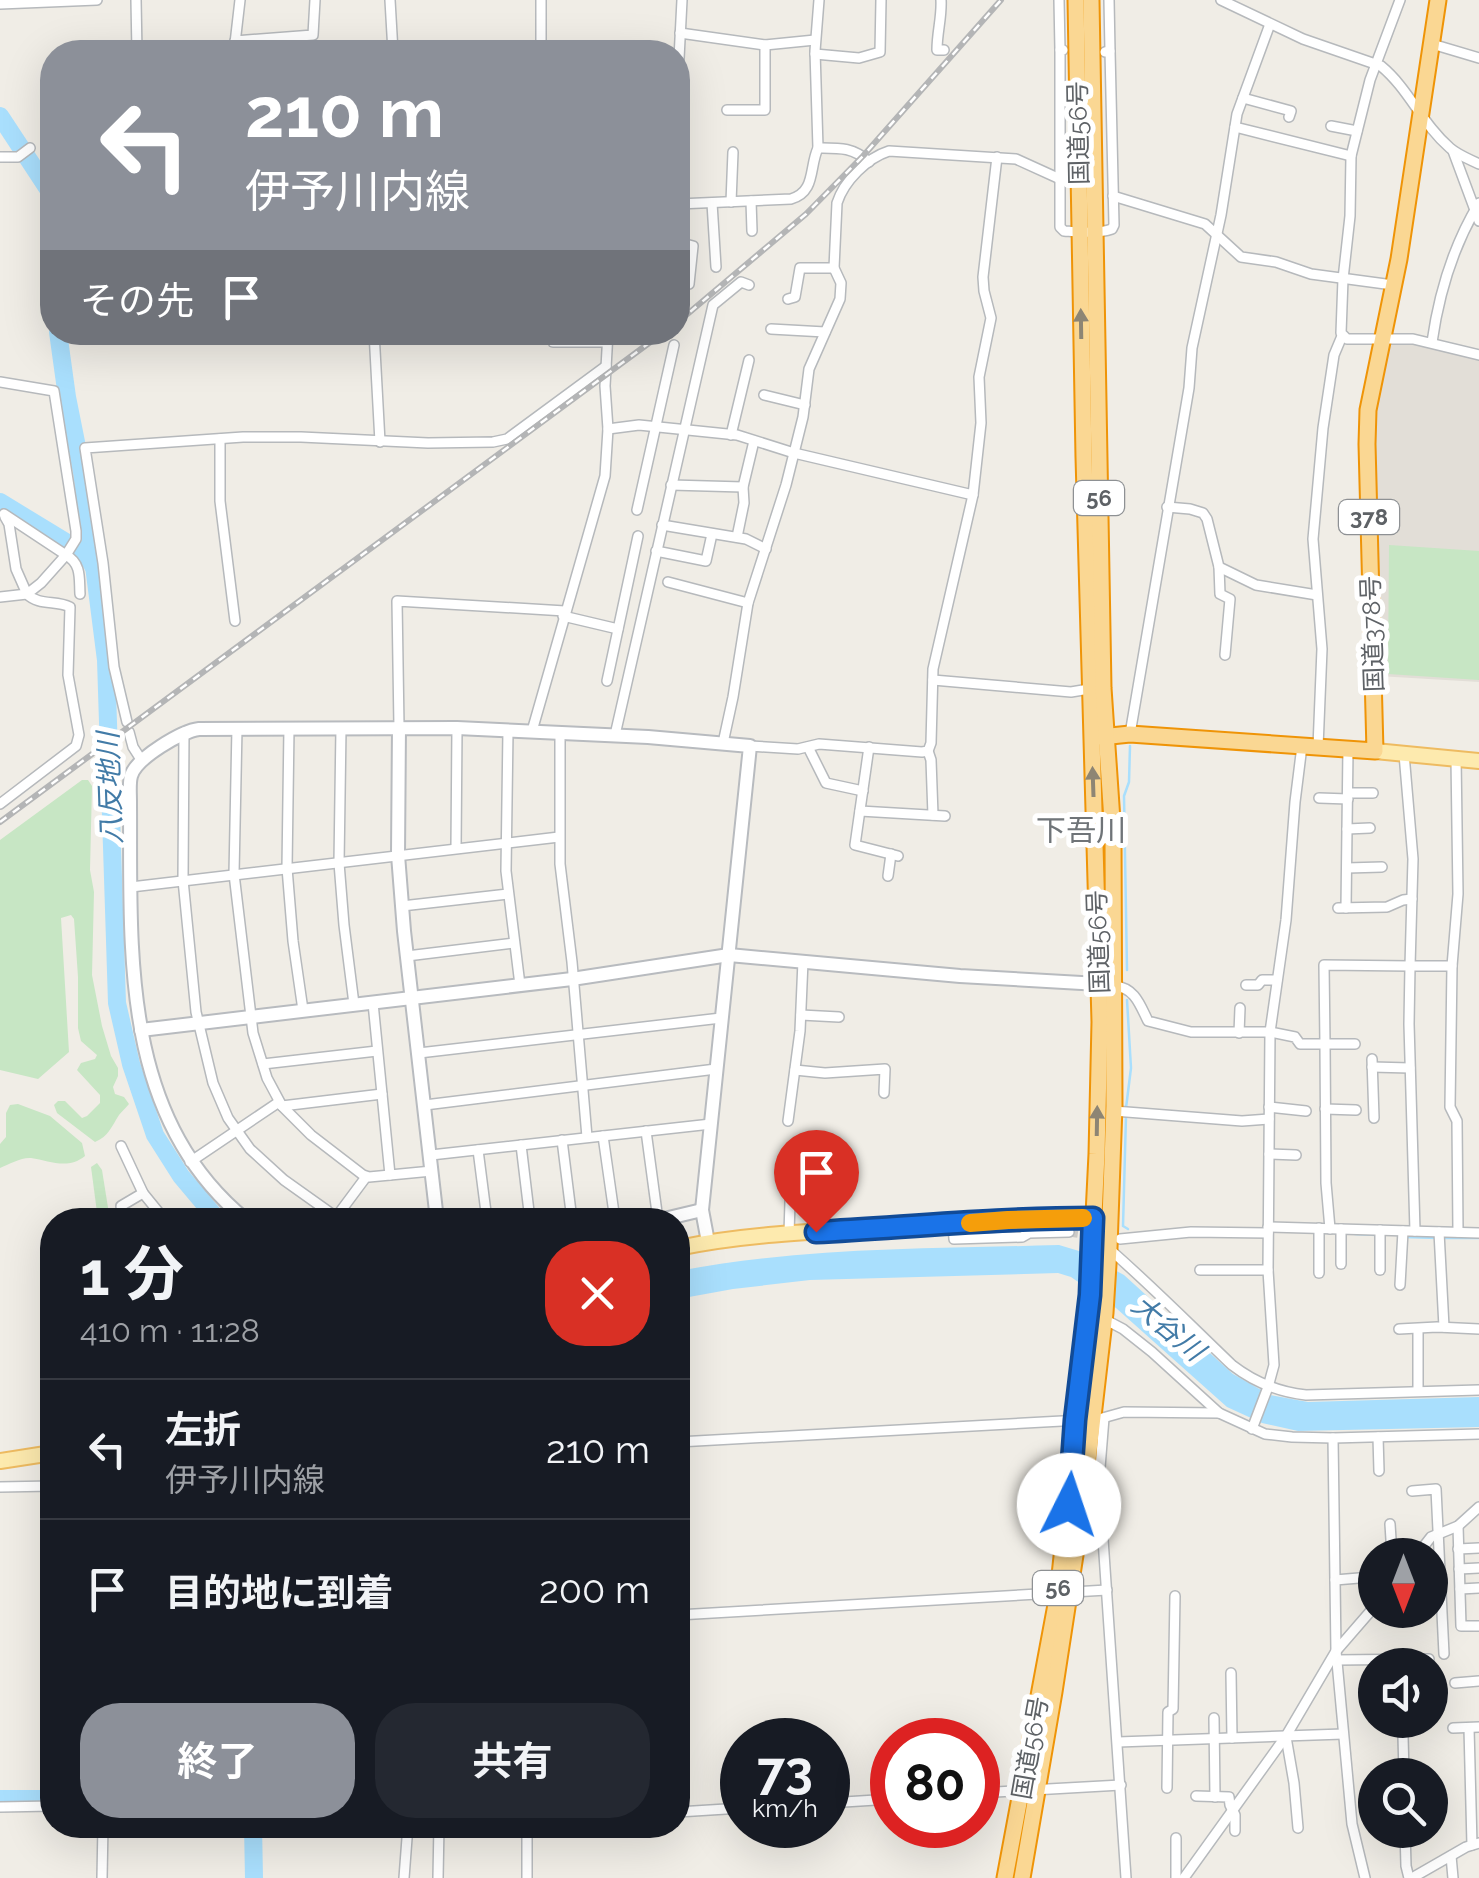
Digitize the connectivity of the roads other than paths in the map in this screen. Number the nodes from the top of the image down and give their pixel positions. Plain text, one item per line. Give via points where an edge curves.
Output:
1 (96, 0) edge
2 (136, 0) edge
3 (240, 0) edge
4 (315, 0) edge
5 (390, 0) edge
6 (541, 0) edge
7 (682, 0) edge
8 (819, 0) edge
9 (880, 0) edge
10 (942, 0) edge
11 (1059, 0) edge
12 (1076, 0) edge
13 (1092, 0) edge
14 (1109, 0) edge
15 (1221, 0) edge
16 (1400, 0) edge
17 (1438, 0) edge
18 (27, 2) edge
19 (0, 4) edge
20 (1270, 24) junction
21 (680, 34) junction
22 (136, 40) edge
23 (235, 40) edge
24 (281, 40) edge
25 (392, 40) edge
26 (541, 40) edge
27 (680, 40) edge
28 (816, 40) junction
29 (765, 44) junction
30 (1432, 44) junction
31 (944, 50) dead end
32 (815, 54) junction
33 (1479, 58) edge
34 (1376, 64) junction
35 (1243, 98) junction
36 (727, 110) dead end
37 (1422, 116) junction
38 (1289, 117) dead end
39 (1331, 126) dead end
40 (1235, 127) junction
41 (1357, 131) junction
42 (818, 148) junction
43 (26, 151) dead end
44 (733, 152) dead end
45 (1453, 152) junction
46 (1351, 156) junction
47 (0, 157) edge
48 (997, 157) junction
49 (869, 162) junction
50 (1478, 162) edge
51 (1060, 179) junction
52 (1113, 196) junction
53 (751, 201) junction
54 (712, 202) junction
55 (731, 202) junction
56 (690, 203) edge
57 (1477, 206) edge
58 (1479, 221) edge
59 (752, 231) dead end
60 (1088, 232) junction
61 (1216, 234) junction
62 (690, 245) edge
63 (716, 268) dead end
64 (834, 268) junction
65 (1343, 278) junction
66 (690, 284) edge
67 (749, 284) dead end
68 (1393, 286) junction
69 (788, 299) dead end
70 (771, 329) dead end
71 (825, 332) junction
72 (1342, 336) junction
73 (1383, 338) junction
74 (1432, 342) junction
75 (375, 345) edge
76 (607, 345) edge
77 (674, 345) dead end
78 (1479, 355) edge
79 (749, 360) dead end
80 (606, 366) junction
81 (0, 382) edge
82 (764, 395) dead end
83 (806, 405) junction
84 (655, 427) junction
85 (608, 429) junction
86 (683, 430) junction
87 (730, 435) junction
88 (220, 439) junction
89 (754, 440) junction
90 (380, 442) junction
91 (794, 453) junction
92 (671, 486) junction
93 (743, 487) junction
94 (973, 495) junction
95 (1167, 507) junction
96 (637, 510) dead end
97 (2, 512) edge
98 (662, 525) junction
99 (712, 534) junction
100 (638, 536) dead end
101 (737, 537) junction
102 (766, 549) junction
103 (656, 551) junction
104 (66, 555) junction
105 (101, 563) junction
106 (82, 564) junction
107 (1218, 567) junction
108 (668, 582) dead end
109 (27, 594) junction
110 (80, 594) dead end
111 (1317, 596) junction
112 (0, 597) edge
113 (748, 603) junction
114 (564, 614) junction
115 (236, 621) dead end
116 (618, 629) junction
117 (1225, 655) dead end
118 (932, 680) junction
119 (607, 681) dead end
120 (1097, 688) junction
121 (399, 727) junction
122 (237, 728) junction
123 (289, 728) junction
124 (341, 728) junction
125 (457, 728) junction
126 (508, 730) junction
127 (184, 732) junction
128 (532, 732) junction
129 (560, 732) junction
130 (1130, 734) junction
131 (616, 735) junction
132 (1100, 737) junction
133 (723, 743) junction
134 (750, 746) junction
135 (808, 747) junction
136 (869, 747) junction
137 (1310, 747) junction
138 (1348, 749) junction
139 (928, 751) junction
140 (1376, 751) junction
141 (1404, 754) junction
142 (1456, 758) junction
143 (142, 761) junction
144 (1479, 761) edge
145 (863, 791) junction
146 (1374, 793) dead end
147 (1348, 796) junction
148 (1319, 798) dead end
149 (0, 804) edge
150 (860, 810) junction
151 (932, 815) junction
152 (945, 816) dead end
153 (1370, 828) dead end
154 (1347, 829) junction
155 (559, 837) junction
156 (506, 842) junction
157 (456, 848) junction
158 (398, 855) junction
159 (339, 863) junction
160 (1382, 867) dead end
161 (287, 868) junction
162 (1347, 868) junction
163 (234, 874) junction
164 (888, 876) dead end
165 (183, 880) junction
166 (131, 887) junction
167 (508, 894) junction
168 (1412, 900) junction
169 (402, 906) junction
170 (514, 943) junction
171 (729, 955) junction
172 (407, 956) junction
173 (803, 961) junction
174 (1410, 966) junction
175 (1452, 966) junction
176 (572, 979) junction
177 (1277, 980) junction
178 (1107, 985) junction
179 (1246, 985) dead end
180 (520, 986) junction
181 (412, 998) junction
182 (372, 1002) junction
183 (354, 1004) junction
184 (1240, 1008) dead end
185 (303, 1010) junction
186 (801, 1015) junction
187 (839, 1017) dead end
188 (250, 1018) junction
189 (721, 1018) junction
190 (198, 1023) junction
191 (141, 1030) junction
192 (1270, 1032) junction
193 (1240, 1033) junction
194 (577, 1034) junction
195 (1324, 1044) junction
196 (1355, 1044) dead end
197 (377, 1051) junction
198 (419, 1052) junction
199 (263, 1064) junction
200 (1410, 1068) junction
201 (716, 1069) junction
202 (795, 1070) junction
203 (582, 1084) junction
204 (382, 1094) junction
205 (884, 1094) dead end
206 (281, 1104) junction
207 (424, 1105) junction
208 (1269, 1107) junction
209 (1325, 1108) junction
210 (1356, 1110) dead end
211 (1114, 1111) junction
212 (1306, 1111) dead end
213 (1376, 1113) dead end
214 (1269, 1119) junction
215 (788, 1122) dead end
216 (711, 1124) junction
217 (646, 1131) junction
218 (236, 1132) junction
219 (603, 1136) junction
220 (587, 1138) junction
221 (562, 1140) junction
222 (521, 1144) junction
223 (121, 1146) dead end
224 (478, 1150) junction
225 (1269, 1154) junction
226 (431, 1155) junction
227 (1296, 1155) dead end
228 (190, 1162) junction
229 (432, 1171) junction
230 (780, 1172) dead end
231 (390, 1174) junction
232 (366, 1177) junction
233 (144, 1193) junction
234 (121, 1208) edge
235 (156, 1208) edge
236 (232, 1208) edge
237 (321, 1208) edge
238 (343, 1208) edge
239 (435, 1208) edge
240 (485, 1208) edge
241 (529, 1208) edge
242 (570, 1208) edge
243 (614, 1208) edge
244 (657, 1208) edge
245 (702, 1210) junction
246 (690, 1213) edge
247 (953, 1225) junction
248 (1324, 1228) junction
249 (1342, 1229) junction
250 (1096, 1230) junction
251 (1268, 1230) junction
252 (1380, 1230) junction
253 (1403, 1231) junction
254 (1415, 1231) junction
255 (1069, 1232) tunnel mouth
256 (1438, 1232) junction
257 (1458, 1232) junction
258 (789, 1233) junction
259 (1479, 1233) edge
260 (708, 1242) junction
261 (690, 1246) edge
262 (1112, 1249) junction
263 (1341, 1264) dead end
264 (1315, 1267) dead end
265 (1200, 1270) dead end
266 (1268, 1270) junction
267 (1380, 1270) dead end
268 (1400, 1285) dead end
269 (1105, 1316) junction
270 (1399, 1328) dead end
271 (1418, 1328) junction
272 (1444, 1328) junction
273 (1479, 1329) edge
274 (1268, 1388) junction
275 (1479, 1390) edge
276 (1418, 1391) junction
277 (1219, 1412) junction
278 (1090, 1419) junction
279 (1253, 1427) junction
280 (1479, 1434) edge
281 (1378, 1437) junction
282 (1333, 1438) junction
283 (690, 1441) edge
284 (40, 1455) edge
285 (0, 1461) edge
286 (1380, 1471) dead end
287 (40, 1486) edge
288 (0, 1487) edge
289 (1412, 1491) dead end
290 (1478, 1508) edge
291 (1390, 1524) dead end
292 (1458, 1526) junction
293 (1438, 1534) junction
294 (1391, 1538) edge
295 (1430, 1538) edge
296 (1479, 1548) edge
297 (1458, 1549) junction
298 (1479, 1568) edge
299 (1460, 1569) junction
300 (1358, 1578) edge
301 (1336, 1580) junction
302 (1479, 1588) edge
303 (1460, 1589) junction
304 (1107, 1590) junction
305 (1064, 1594) junction
306 (1175, 1596) dead end
307 (690, 1614) edge
308 (1479, 1626) edge
309 (1358, 1628) edge
310 (1444, 1648) edge
311 (1337, 1656) junction
312 (1358, 1657) edge
313 (1231, 1674) dead end
314 (1479, 1680) edge
315 (1456, 1683) dead end
316 (1214, 1718) dead end
317 (1474, 1727) edge
318 (1453, 1728) dead end
319 (1343, 1734) junction
320 (1286, 1736) junction
321 (1232, 1738) junction
322 (1214, 1739) junction
323 (1168, 1740) junction
324 (1118, 1742) junction
325 (1122, 1785) junction
326 (1168, 1788) dead end
327 (1029, 1790) junction
328 (1000, 1792) edge
329 (1196, 1796) dead end
330 (1215, 1797) junction
331 (0, 1806) edge
332 (40, 1806) edge
333 (720, 1809) edge
334 (1232, 1810) junction
335 (690, 1811) edge
336 (1298, 1828) dead end
337 (1235, 1831) dead end
338 (102, 1838) edge
339 (407, 1838) edge
340 (439, 1838) edge
341 (527, 1838) edge
342 (1176, 1838) dead end
343 (1476, 1844) edge
344 (1406, 1848) edge
345 (1452, 1856) junction
346 (1441, 1862) junction
347 (1436, 1876) edge
348 (102, 1878) edge
349 (404, 1878) edge
350 (438, 1878) edge
351 (527, 1878) edge
352 (1005, 1878) edge
353 (1022, 1878) edge
354 (1126, 1878) edge
355 (1180, 1878) edge
356 (1365, 1878) edge
357 (1411, 1878) edge
358 (1454, 1878) edge

1 - 18 street
2 - 22 street
3 - 23 street
4 - 24 street via 314,35
5 - 25 street
6 - 26 street
7 - 21 street
8 - 28 street
9 - 32 street via 880,52 859,58
10 - 31 street via 938,50
11 - 51 street
12 - 60 highway, 国道56号 / 56
13 - 60 highway, 国道56号 / 56
14 - 52 street
15 - 20 street
16 - 34 street
17 - 30 highway, 国道378号 / 378
18 - 19 street
20 - 34 street
20 - 35 street
21 - 27 street
21 - 29 street
28 - 29 street
28 - 32 street
29 - 36 street via 765,110
30 - 33 street
30 - 37 highway, 国道378号 / 378
32 - 42 street
34 - 37 street
34 - 41 street
35 - 38 street via 1291,111
35 - 40 street
37 - 45 street
37 - 68 highway, 国道378号 / 378
39 - 41 street
40 - 46 street
40 - 61 street
41 - 46 street
42 - 49 street via 847,148
42 - 53 street via 810,184 800,196
43 - 47 street
44 - 55 street
45 - 50 street
45 - 57 street
46 - 65 street
48 - 49 street via 890,151
48 - 51 street
48 - 94 street via 984,276 991,318 979,378
49 - 64 street via 837,203
51 - 60 street via 1060,227
52 - 60 street via 1112,229
52 - 61 street via 1204,224
53 - 55 street
53 - 59 street
54 - 55 street
54 - 56 street
54 - 63 street
57 - 58 street
57 - 74 street via 1448,268
60 - 120 highway, 国道56号 / 56
61 - 65 street via 1242,257
61 - 95 street
62 - 66 street
64 - 69 street via 800,268 796,298
64 - 71 street via 840,299
65 - 68 street
65 - 72 street
67 - 86 street via 741,282 713,305
68 - 73 highway, 国道378号 / 378
70 - 71 street
71 - 83 street via 809,368
72 - 73 street
72 - 111 street via 1322,428 1313,539
73 - 74 street
73 - 140 highway, 国道378号 / 378 via 1367,426
74 - 78 street
75 - 90 street
76 - 80 street
77 - 84 street
79 - 87 street
80 - 85 street
80 - 90 street via 507,439
81 - 104 street via 54,392 76,531
82 - 83 street
83 - 91 street
84 - 85 street
84 - 86 street
84 - 96 street
85 - 114 street via 605,476
86 - 87 street
86 - 92 street
87 - 89 street
88 - 90 street
88 - 105 street via 85,448
88 - 115 street via 220,501
89 - 91 street
89 - 93 street
91 - 94 street
91 - 102 street
92 - 93 street
92 - 98 street
93 - 101 street
94 - 118 street
95 - 107 street via 1204,513
95 - 130 street
97 - 104 street
97 - 109 street
98 - 99 street
98 - 103 street
99 - 101 street
99 - 103 street via 706,561
100 - 116 street
101 - 102 street
102 - 113 street
103 - 131 street
104 - 106 street
104 - 109 street
105 - 106 street
105 - 143 street via 114,666
106 - 110 street
107 - 111 street via 1256,584
107 - 117 street via 1220,594 1230,598
108 - 113 street
109 - 112 street
109 - 149 street via 70,607 68,675 79,741
111 - 137 street via 1322,650
113 - 133 street
114 - 116 street
114 - 121 street via 397,601
114 - 128 street
116 - 119 street
118 - 120 street via 1072,692
118 - 139 street
120 - 132 highway, 国道56号 / 56
121 - 124 street
121 - 125 street
121 - 158 street
122 - 123 street
122 - 127 street
122 - 163 street
123 - 124 street
123 - 161 street
124 - 159 street
125 - 126 street
125 - 157 street
126 - 128 street
126 - 156 street
127 - 143 street
127 - 165 street
128 - 129 street
129 - 131 street
129 - 155 street
130 - 132 highway
130 - 137 highway
131 - 133 street
132 - 178 highway, 国道56号 / 56 via 1113,835
133 - 134 street
134 - 135 street
134 - 171 street
135 - 136 street
135 - 145 street via 826,783
136 - 139 street
136 - 145 street
137 - 138 highway
137 - 177 street via 1295,802
138 - 140 highway
138 - 147 street
139 - 151 street
140 - 141 main road
141 - 142 main road
141 - 168 street
142 - 144 main road
142 - 175 street
143 - 166 street via 130,778
145 - 150 street
146 - 147 street
147 - 148 street
147 - 154 street
150 - 151 street
150 - 164 street via 856,845 894,855
151 - 152 street
153 - 154 street
154 - 162 street
155 - 156 street
155 - 176 street
156 - 157 street
156 - 167 street
157 - 158 street
158 - 159 street
158 - 169 street
159 - 161 street
159 - 183 street
160 - 162 street
161 - 163 street
161 - 185 street
162 - 168 street via 1342,908
163 - 165 street
163 - 188 street
165 - 166 street
165 - 190 street
166 - 191 street
167 - 169 street
167 - 170 street
168 - 174 street
169 - 172 street
170 - 172 street
170 - 180 street
171 - 173 street
171 - 176 street
171 - 189 street
172 - 181 street
173 - 178 street
173 - 186 street
174 - 175 street
174 - 195 street via 1324,965
174 - 200 street
175 - 257 street via 1450,1108 1457,1121
176 - 180 street
176 - 194 street
177 - 179 street
177 - 192 street
178 - 193 street via 1131,991 1148,1021 1191,1032
178 - 211 highway, 国道56号 / 56
250 -> 178 highway, 国道56号 / 56
180 - 181 street
181 - 182 street
181 - 198 street
182 - 183 street
182 - 197 street
183 - 185 street
184 - 193 street
185 - 188 street
186 - 187 street
186 - 202 street
188 - 190 street
188 - 199 street
189 - 194 street
189 - 201 street
190 - 191 street
190 - 218 street via 220,1102
191 - 228 street via 166,1118
192 - 193 street
192 - 195 street via 1300,1044
192 - 208 street
194 - 198 street
194 - 203 street
195 - 196 street
195 - 209 street
197 - 199 street
197 - 204 street
198 - 207 street
199 - 206 street
200 - 213 street via 1372,1063
200 - 254 street
201 - 203 street
201 - 216 street
202 - 205 street via 885,1069
202 - 215 street
203 - 207 street
203 - 220 street
204 - 206 street
204 - 231 street
206 - 218 street
206 - 232 street
207 - 226 street
208 - 212 street
208 - 214 street
209 - 210 street
209 - 248 street
211 - 214 street
211 - 250 highway, 国道56号 / 56
214 - 225 street
216 - 217 street
216 - 245 street
217 - 219 street
217 - 244 street
218 - 228 street
218 - 237 street via 262,1162
219 - 220 street
219 - 243 street
220 - 221 street
221 - 222 street
221 - 242 street
222 - 224 street
222 - 241 street
223 - 233 street
224 - 226 street
224 - 240 street
225 - 227 street
225 - 251 street
226 - 229 street
228 - 236 street
229 - 231 street
229 - 239 street
230 - 258 street via 791,1172
231 - 232 street
232 - 238 street
233 - 234 street
233 - 235 street
245 - 246 street
245 - 260 street
247 - 250 main road via 1008,1220
247 - 255 street via 954,1239
247 - 258 main road
248 - 249 street
248 - 251 street
248 - 264 street
249 - 252 street
249 - 263 street
250 - 262 highway, 国道56号 / 56
250 - 262 street
250 - 278 highway, 国道56号 / 56
251 - 262 street via 1191,1232
251 - 266 street
252 - 253 street
252 - 267 street
253 - 254 street
253 - 268 street
254 - 256 street
256 - 257 street
256 - 272 street
257 - 259 street
258 - 260 main road
260 - 261 main road
262 - 269 highway, 国道56号 / 56
262 - 274 street via 1232,1365
265 - 266 street
266 - 274 street via 1274,1365
269 - 277 street
269 - 278 highway, 国道56号 / 56
270 - 271 street
271 - 272 street
271 - 276 street
272 - 273 street
274 - 276 street via 1306,1394
274 - 279 street
275 - 276 street
277 - 278 street via 1124,1412
277 - 279 street
278 - 283 street
278 - 304 street
278 - 305 highway, 国道56号 / 56
279 - 282 street via 1278,1436
280 - 281 street
281 - 282 street
281 - 286 street
282 - 301 street
284 - 285 main road
287 - 288 street
289 - 293 street via 1436,1489
290 - 292 street
291 - 294 street
292 - 293 street
292 - 297 street
293 - 295 street
293 - 310 street
296 - 297 street
297 - 299 street
298 - 299 street
299 - 303 street
300 - 301 street
301 - 311 street
302 - 303 street
303 - 308 street via 1460,1626
304 - 305 street
304 - 324 street
305 - 307 street
305 - 327 highway, 国道56号 / 56
306 - 323 street
309 - 311 street
311 - 312 street
311 - 319 street
311 - 320 street
313 - 321 street
314 - 315 street
316 - 322 street
317 - 318 street
317 - 343 street
319 - 320 street
319 - 356 street
320 - 321 street
320 - 334 street
320 - 336 street
321 - 322 street
322 - 323 street
322 - 330 street
323 - 324 street
323 - 326 street
324 - 325 street
325 - 327 street
325 - 354 street
327 - 328 street
327 - 352 highway, 国道56号 / 56
327 - 353 highway, 国道56号 / 56
329 - 330 street
330 - 334 street via 1229,1797
331 - 332 street
333 - 335 street
334 - 337 street
334 - 355 street
338 - 348 street
339 - 349 street
340 - 350 street
341 - 351 street
342 - 355 street
343 - 345 street
344 - 357 street
345 - 346 street
345 - 358 street
346 - 347 street
346 - 357 street

